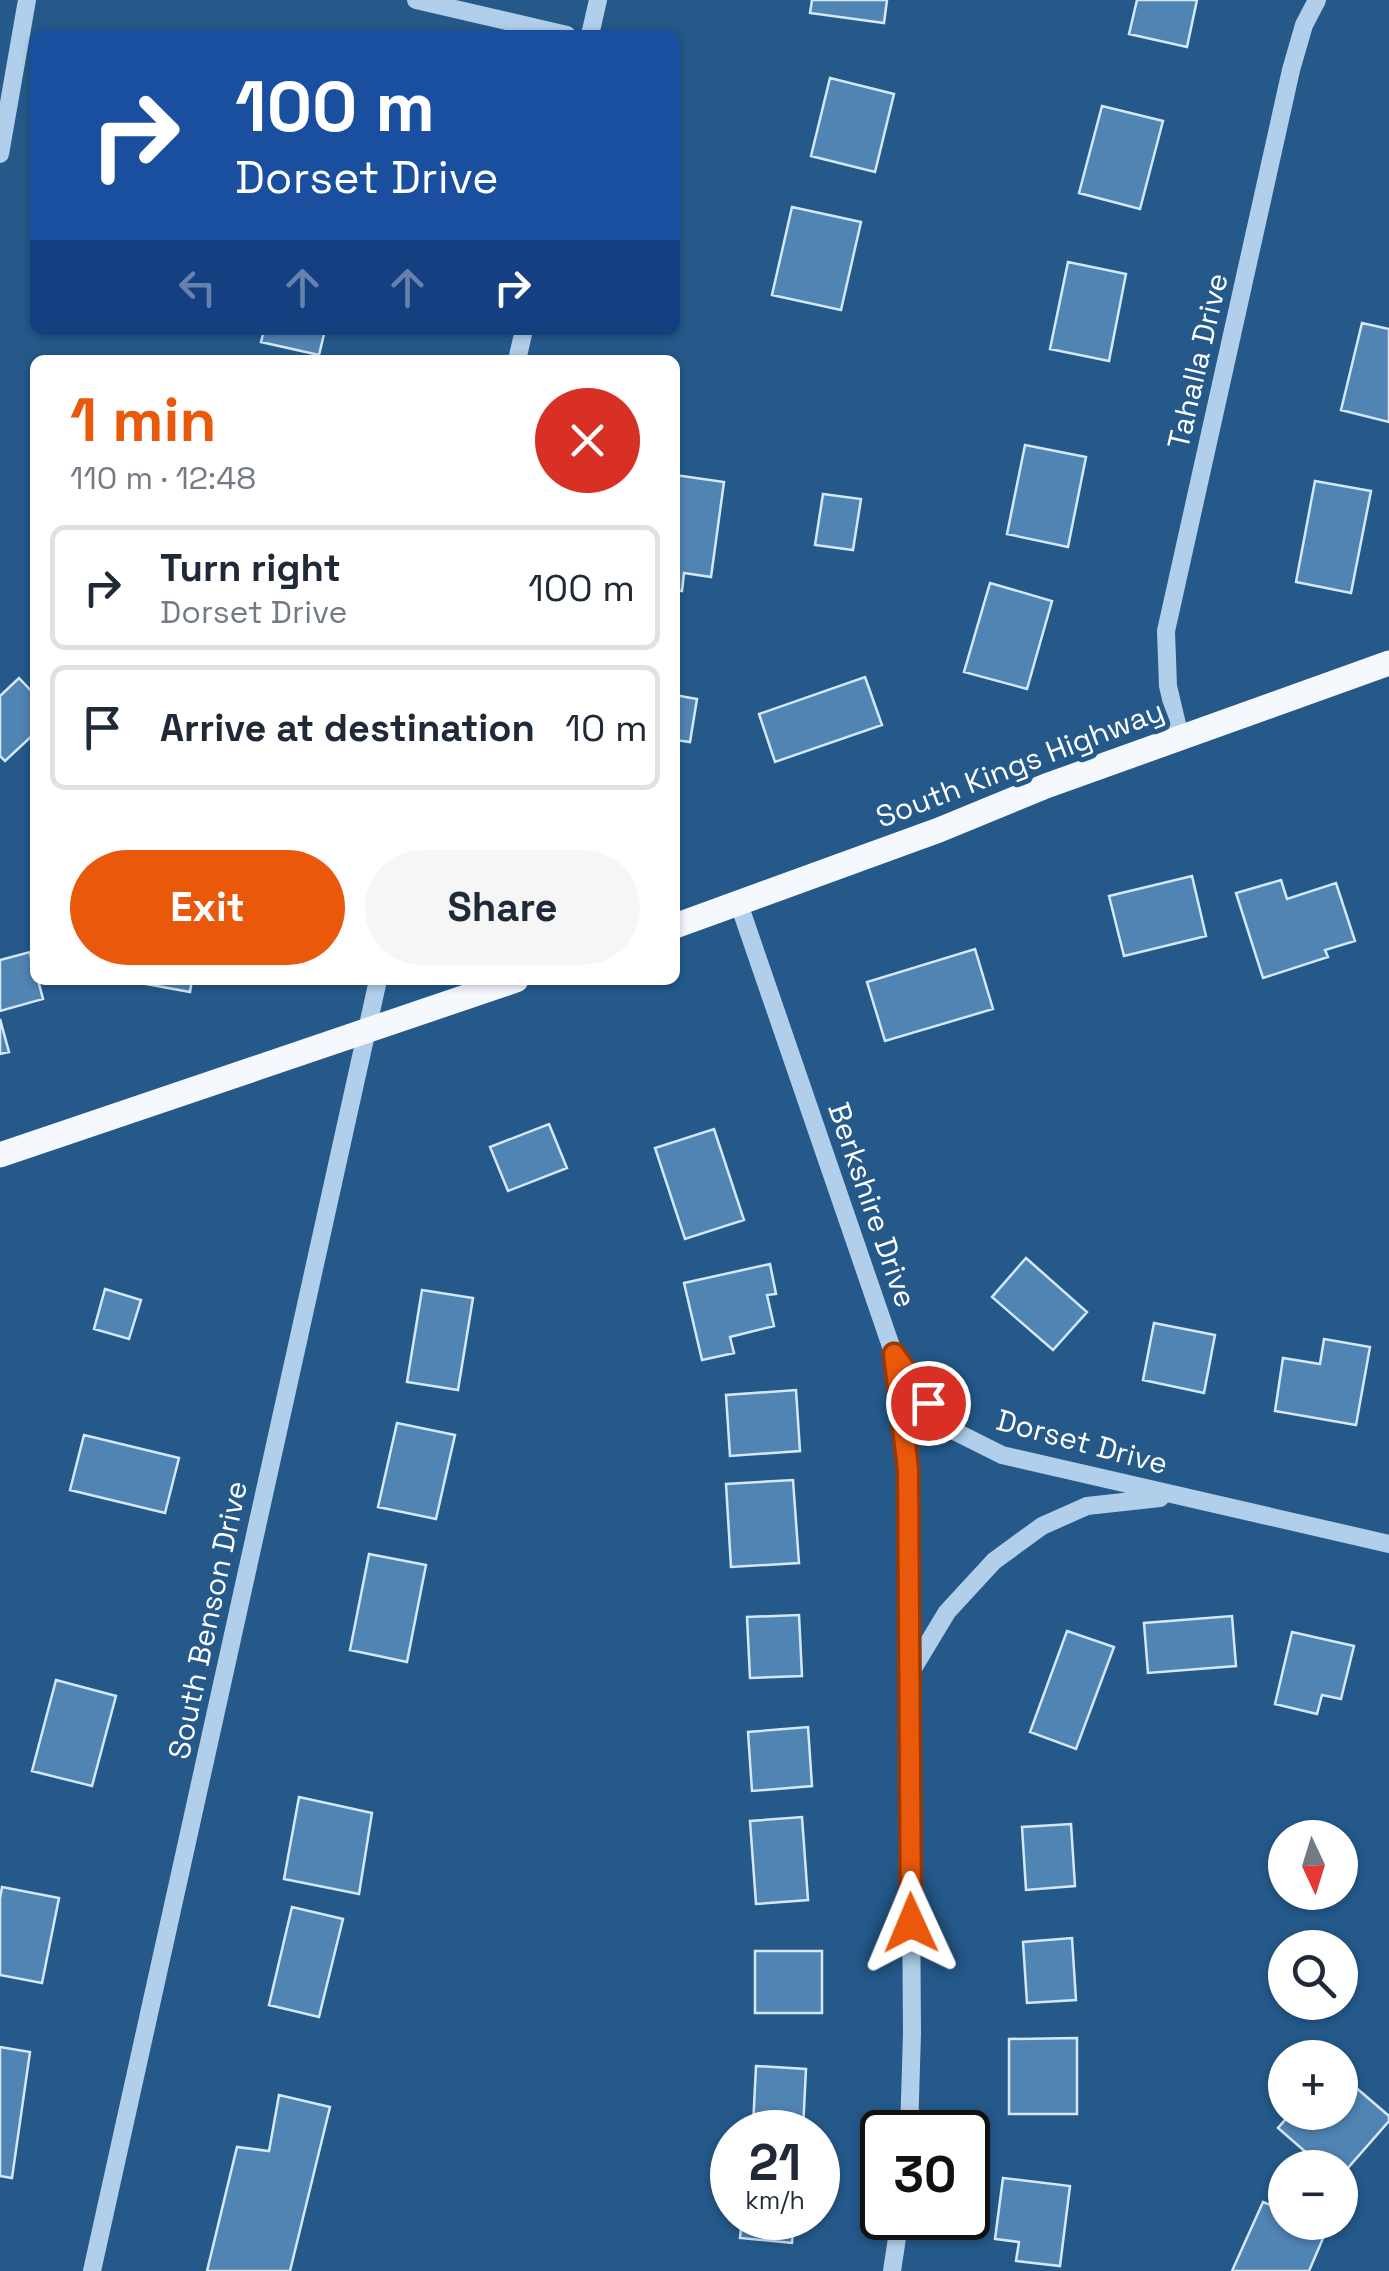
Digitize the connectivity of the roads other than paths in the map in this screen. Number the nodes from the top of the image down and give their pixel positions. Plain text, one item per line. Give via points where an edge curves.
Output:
1 (28, 0) edge
2 (416, 0) edge
3 (598, 0) edge
4 (1317, 0) edge
5 (545, 30) edge
6 (591, 30) edge
7 (0, 154) edge
8 (1389, 663) edge
9 (1180, 737) junction
10 (739, 904) junction
11 (680, 924) edge
12 (377, 985) edge
13 (501, 985) edge
14 (366, 1031) junction
15 (0, 1155) edge
16 (894, 1354) junction
17 (1175, 1496) junction
18 (1389, 1544) edge
19 (908, 1676) junction
20 (910, 2110) edge
21 (897, 2240) edge
22 (92, 2271) edge
23 (892, 2271) edge

1 - 7 street
2 - 5 street
3 - 6 street
4 - 9 street, Tahalla Drive via 1291,70 1166,631 1165,667
8 - 9 main road, South Kings Highway
9 - 10 main road, South Kings Highway
10 - 11 main road, South Kings Highway
10 - 16 street, Berkshire Drive
12 - 14 street, South Benson Drive
13 - 14 main road
14 - 15 main road
14 - 22 street, South Benson Drive
16 - 17 street, Dorset Drive via 956,1432 1002,1456
16 - 19 street, Berkshire Drive via 908,1469
17 - 18 street, Dorset Drive
17 - 19 street, Dorset Drive via 1087,1506 1042,1526 994,1561 947,1612
19 - 20 street, Berkshire Drive
21 - 23 street

